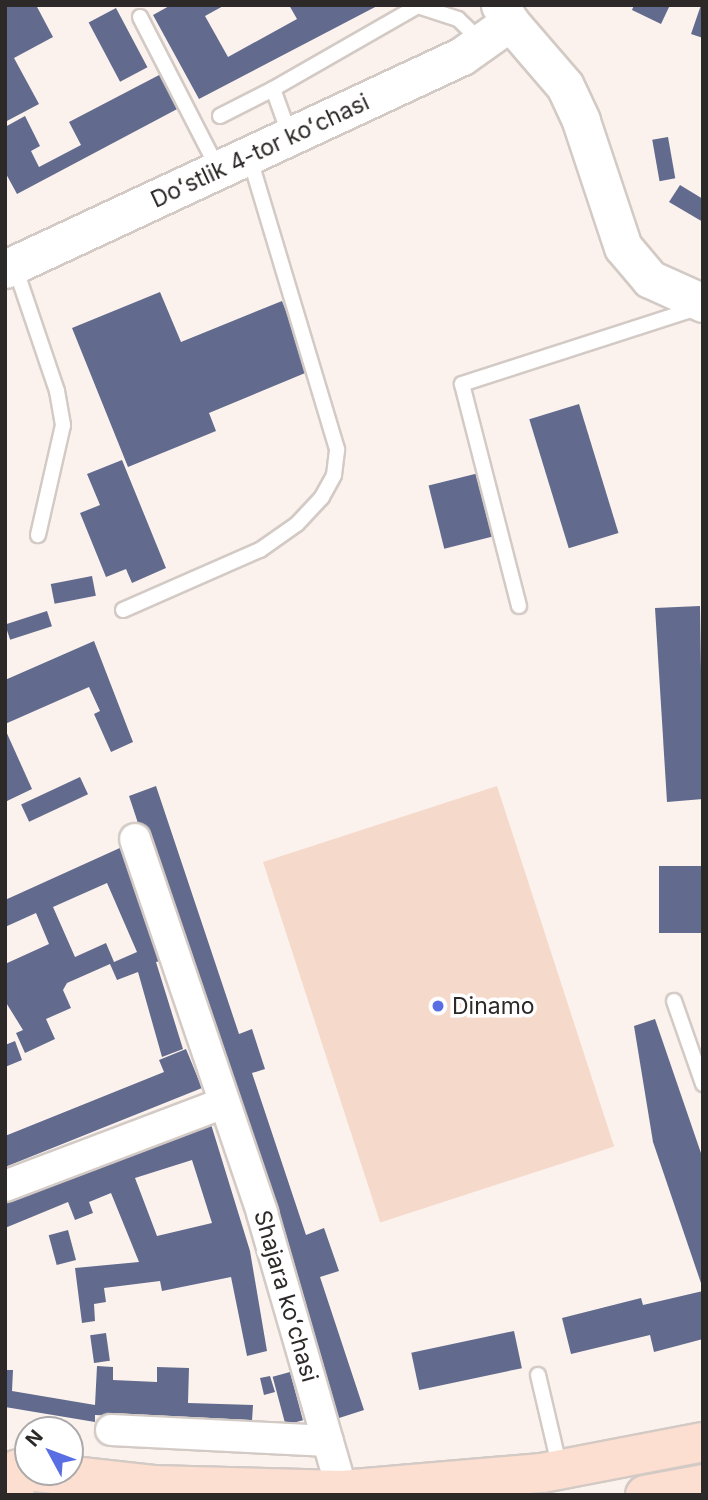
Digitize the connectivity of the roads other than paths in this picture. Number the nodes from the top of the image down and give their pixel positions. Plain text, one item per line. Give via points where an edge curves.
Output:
1 (140, 17) dead end
2 (497, 23) edge
3 (273, 89) junction
4 (219, 116) dead end
5 (290, 138) junction
6 (234, 163) junction
7 (10, 267) edge
8 (703, 304) edge
9 (38, 535) dead end
10 (519, 606) dead end
11 (123, 610) dead end
12 (135, 839) dead end
13 (674, 1001) dead end
14 (703, 1084) edge
15 (223, 1103) junction
16 (5, 1186) edge
17 (538, 1375) dead end
18 (111, 1430) dead end
19 (328, 1441) junction
20 (703, 1442) edge
21 (560, 1470) junction
22 (84, 1481) edge
23 (703, 1484) edge
24 (342, 1490) junction
25 (645, 1495) edge

1 - 6 lane
2 - 3 lane via 418,6
2 - 5 street, Doʻstlik 4-tor koʻchasi via 462,56
2 - 8 street via 565,86 623,247 650,279
3 - 4 lane
3 - 5 lane
5 - 6 street, Doʻstlik 4-tor koʻchasi
6 - 7 street, Doʻstlik 4-tor koʻchasi
6 - 11 lane via 337,449 334,475 322,498 298,524 260,550
7 - 9 lane via 57,391 63,425
8 - 10 lane via 462,384
12 - 15 street, Shajara koʻchasi
13 - 14 lane
15 - 16 street
15 - 19 street, Shajara koʻchasi via 262,1213
17 - 21 lane
18 - 19 street
19 - 24 street, Shajara koʻchasi
20 - 21 main road
21 - 24 main road
22 - 24 main road
23 - 25 main road

